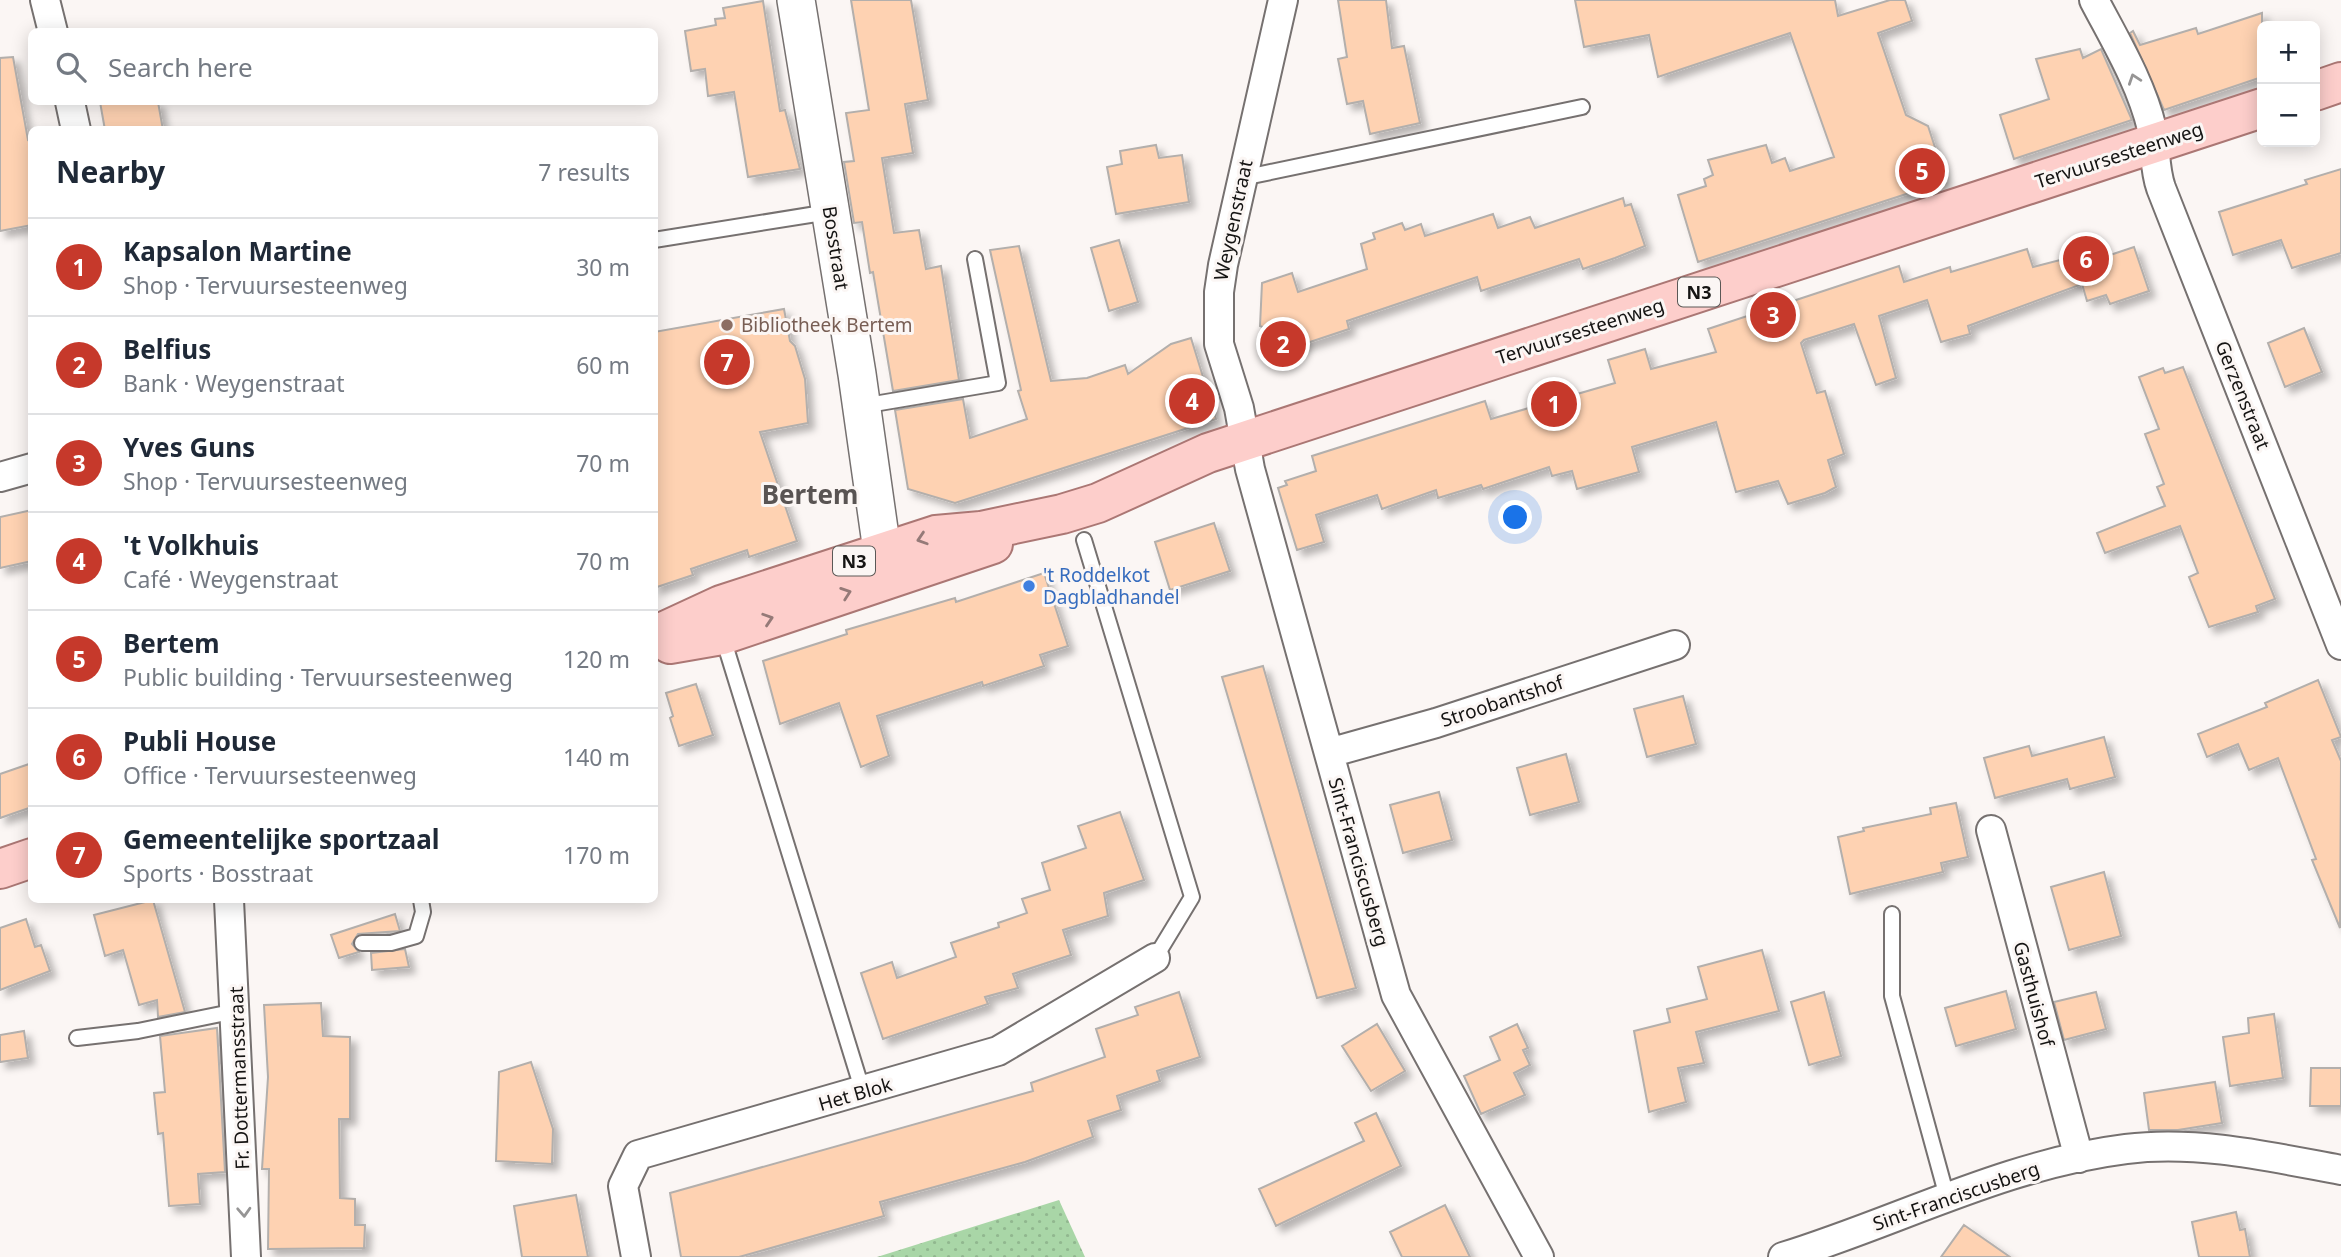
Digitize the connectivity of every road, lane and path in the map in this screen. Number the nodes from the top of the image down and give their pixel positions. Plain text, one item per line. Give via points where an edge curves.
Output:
1 (46, 0) edge
2 (796, 0) edge
3 (1283, 0) edge
4 (2094, 0) edge
5 (52, 28) edge
6 (2341, 82) edge
7 (2320, 89) edge
8 (71, 105) edge
9 (1582, 107) dead end
10 (2257, 110) edge
11 (75, 126) edge
12 (2152, 144) junction
13 (1241, 178) junction
14 (830, 212) junction
15 (658, 239) edge
16 (975, 260) dead end
17 (861, 406) junction
18 (1245, 441) junction
19 (28, 469) edge
20 (0, 477) edge
21 (1073, 527) junction
22 (884, 566) junction
23 (722, 620) junction
24 (658, 635) edge
25 (658, 645) edge
26 (1675, 645) dead end
27 (2341, 645) edge
28 (1329, 753) junction
29 (1991, 830) dead end
30 (28, 859) edge
31 (0, 869) edge
32 (229, 903) edge
33 (422, 903) edge
34 (1892, 914) dead end
35 (362, 943) dead end
36 (1155, 958) joint
37 (236, 1011) junction
38 (77, 1038) dead end
39 (863, 1092) junction
40 (2079, 1158) junction
41 (2341, 1170) edge
42 (1947, 1197) junction
43 (246, 1257) edge
44 (636, 1257) edge
45 (1539, 1257) edge
46 (1783, 1257) edge

1 - 5 street
2 - 14 street, Bosstraat
3 - 13 street, Weygenstraat
12 -> 4 street, Gerzenstraat via 2132,69
6 - 7 main road
8 - 11 street
9 - 13 lane
10 - 12 main road, Tervuursesteenweg / N3
12 - 18 main road, Tervuursesteenweg / N3
12 - 27 street, Gerzenstraat via 2161,188
13 - 18 street, Weygenstraat via 1218,315 1219,344
14 - 15 lane
14 - 17 street, Bosstraat
16 - 17 lane via 998,383
17 - 22 street, Bosstraat
18 - 21 main road, Tervuursesteenweg / N3 via 1175,467
18 - 28 street, Sint-Franciscusberg
19 - 20 street
21 - 22 main road, Tervuursesteenweg / N3 via 1038,530
21 - 36 lane via 1192,897
22 - 23 main road, Tervuursesteenweg / N3
23 - 24 main road, Tervuursesteenweg / N3
23 - 25 main road, Tervuursesteenweg / N3
23 - 39 lane
26 - 28 street, Stroobantshof
28 - 45 street, Sint-Franciscusberg via 1396,995
29 - 40 street, Gasthuishof
30 - 31 main road
32 - 37 street, Fr. Dottermansstraat
33 - 35 lane via 415,936 391,943
34 - 42 lane via 1892,996
36 - 39 street, Het Blok via 998,1051
37 - 38 lane
37 -> 43 street, Fr. Dottermansstraat
39 - 44 street, Het Blok via 638,1154 623,1186
40 - 41 street, Sint-Franciscusberg via 2127,1148 2190,1147
40 - 42 street, Sint-Franciscusberg via 2011,1174
42 - 46 street, Sint-Franciscusberg

